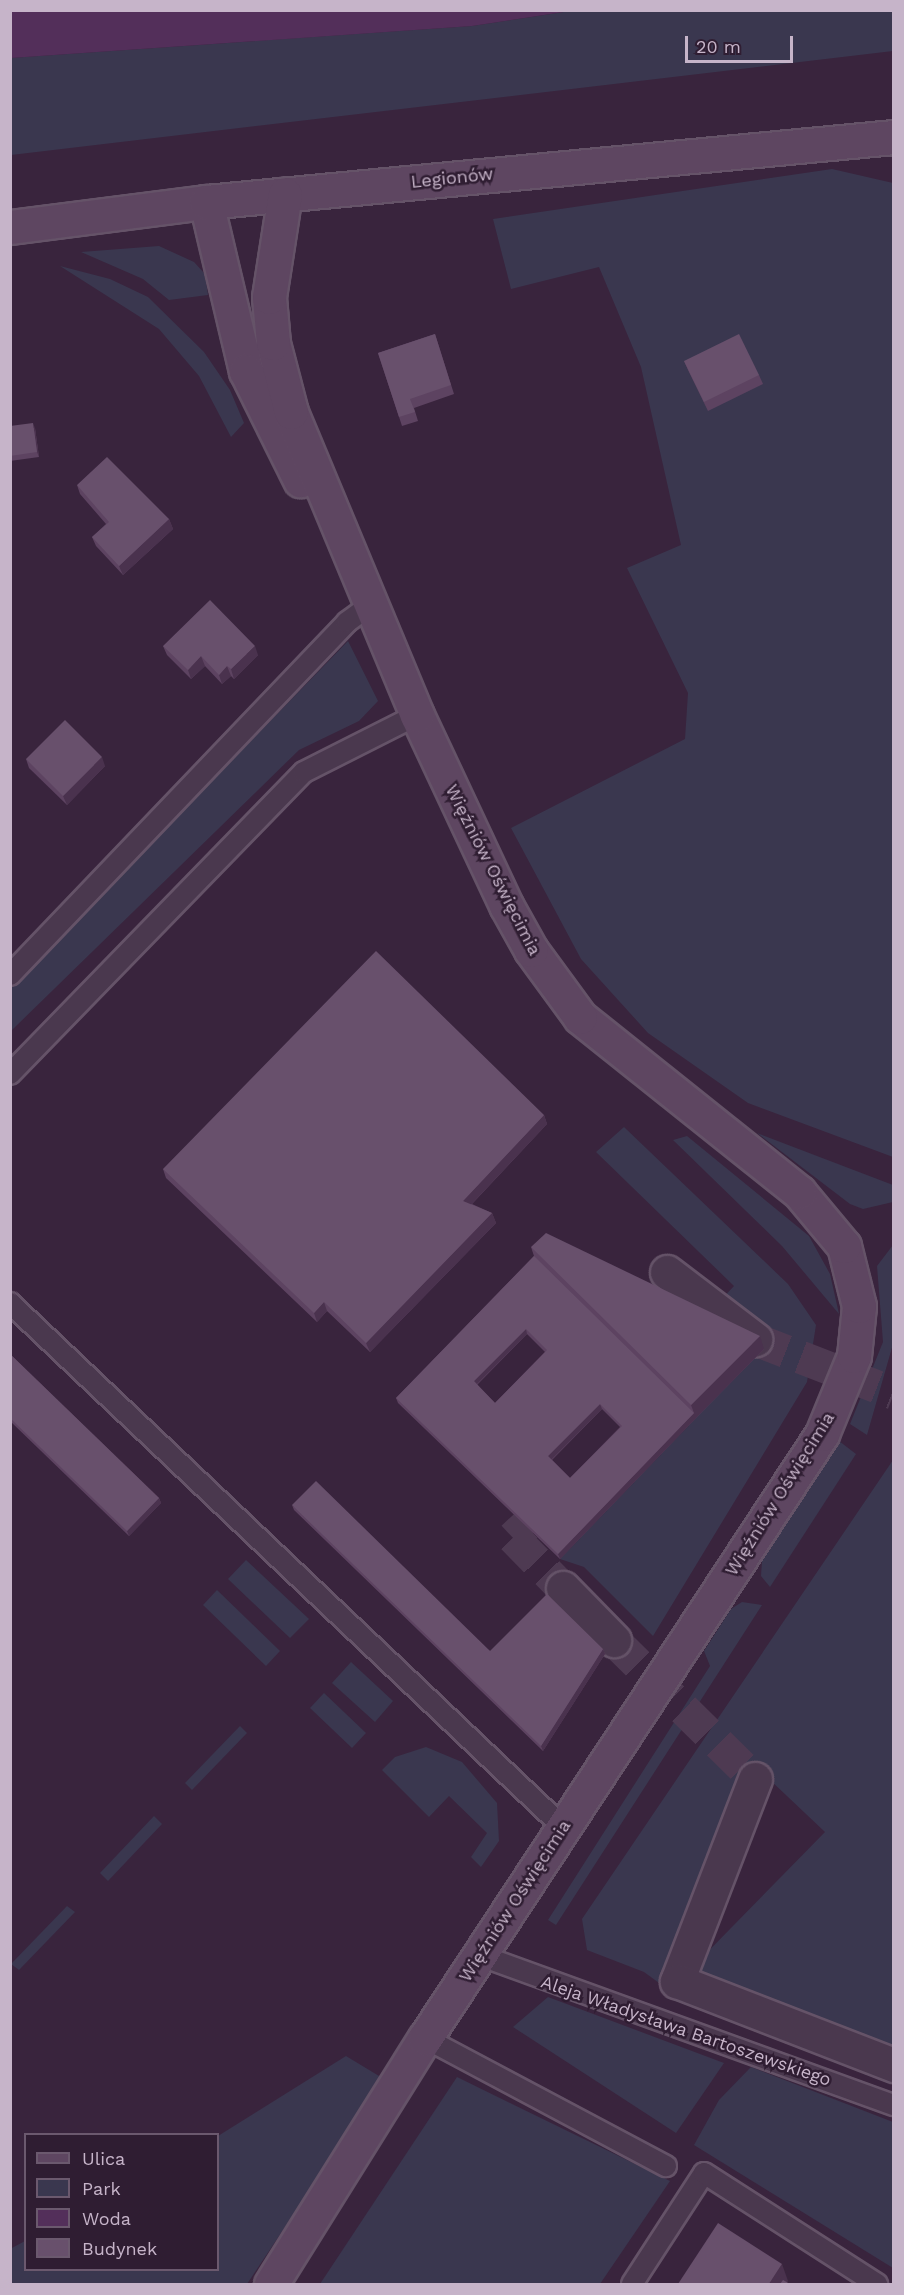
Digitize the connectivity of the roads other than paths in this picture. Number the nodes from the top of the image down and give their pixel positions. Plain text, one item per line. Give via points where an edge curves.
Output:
1 (894, 137) edge
2 (285, 194) junction
3 (206, 202) junction
4 (10, 227) edge
5 (370, 605) junction
6 (417, 715) junction
7 (10, 975) edge
8 (10, 1074) edge
9 (667, 1272) dead end
10 (10, 1303) edge
11 (755, 1339) tunnel mouth
12 (563, 1588) tunnel mouth
13 (614, 1640) tunnel mouth
14 (755, 1779) dead end
15 (563, 1827) junction
16 (480, 1955) junction
17 (425, 2038) junction
18 (894, 2065) edge
19 (894, 2105) edge
20 (666, 2166) dead end
21 (271, 2284) edge
22 (632, 2284) edge
23 (877, 2284) edge

1 - 2 street, Legionów
2 - 3 street, Legionów
2 - 5 street, Więźniów Oświęcimia via 269,297 273,343 291,412
3 - 4 street, Legionów
3 - 5 street, Więźniów Oświęcimia via 246,371
5 - 6 street, Więźniów Oświęcimia
5 - 7 lane via 347,622
6 - 8 lane via 304,772
6 - 15 street, Więźniów Oświęcimia via 506,905 556,987 611,1045 799,1192 844,1246 859,1306 854,1356 822,1434
9 - 11 street
10 - 15 lane
12 - 13 street
14 - 18 street via 677,1981
15 - 16 street, Więźniów Oświęcimia
16 - 17 street, Więźniów Oświęcimia
16 - 19 lane, Aleja Władysława Bartoszewskiego
17 - 20 lane
17 - 21 street, Więźniów Oświęcimia
22 - 23 lane via 704,2173

